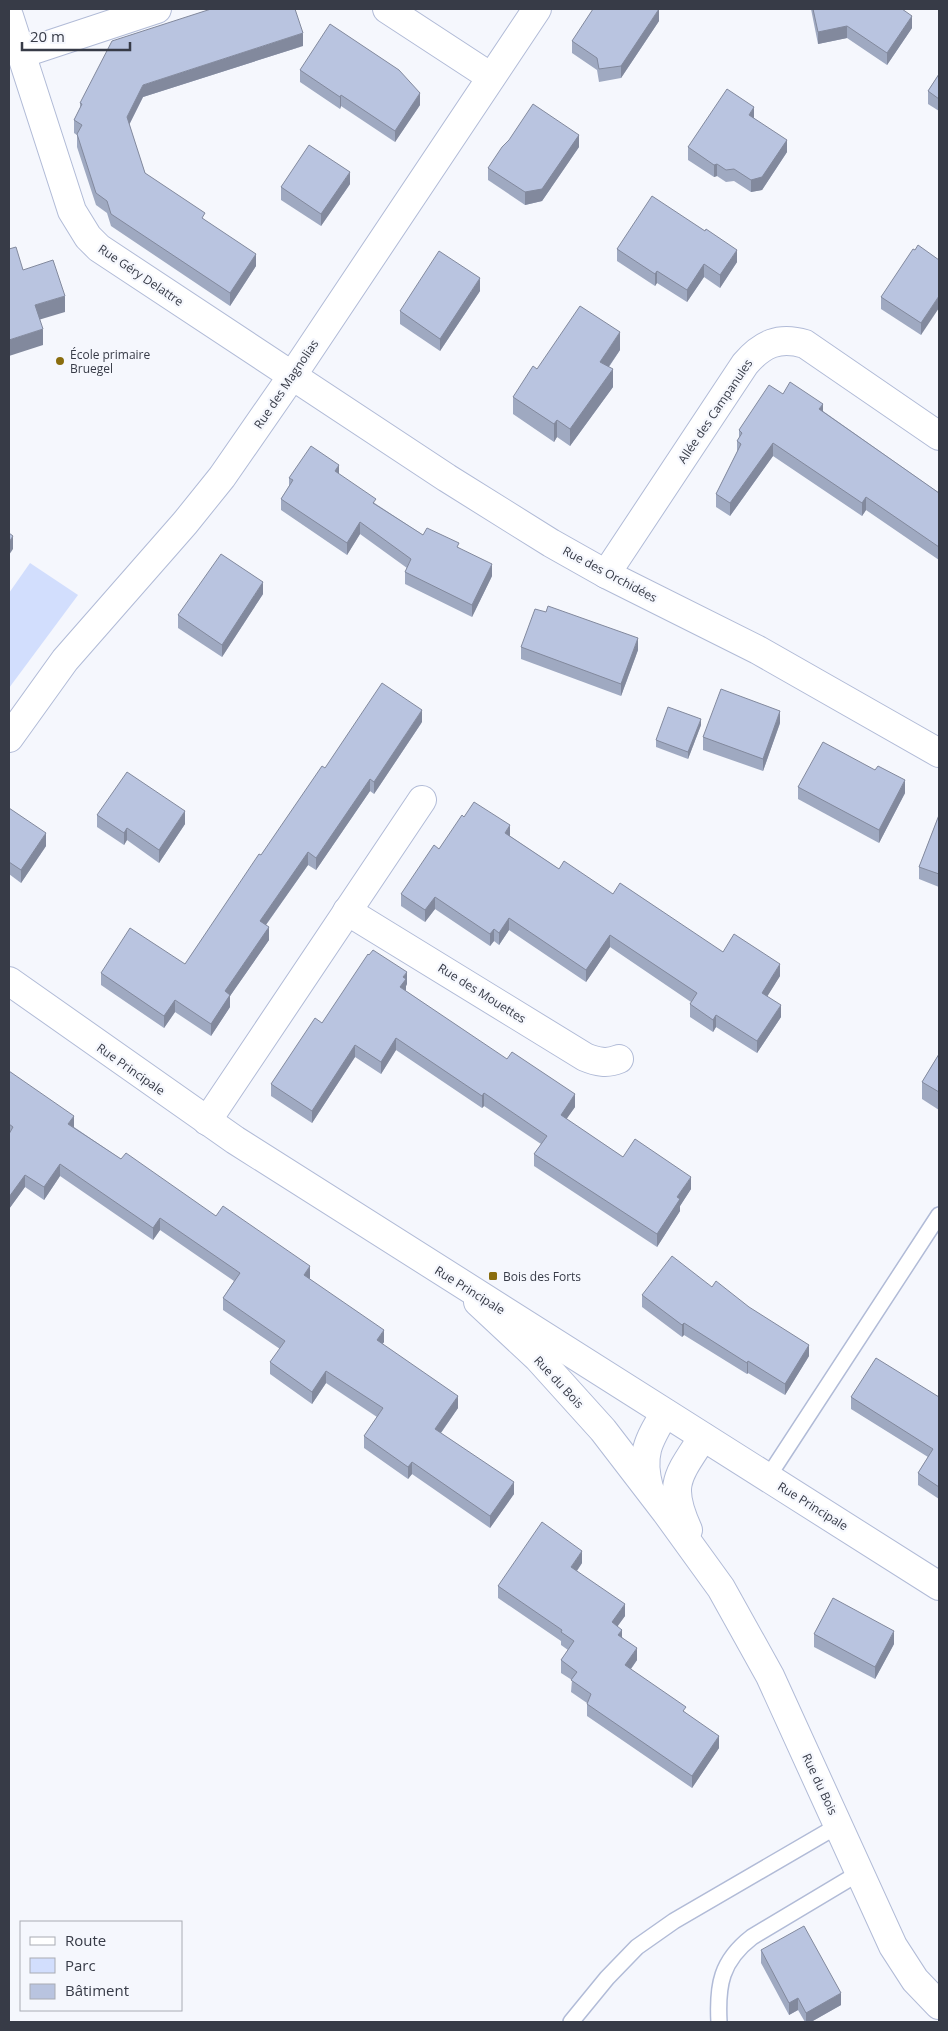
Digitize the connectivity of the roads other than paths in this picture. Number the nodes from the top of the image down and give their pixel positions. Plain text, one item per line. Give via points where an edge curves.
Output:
1 (157, 9) edge
2 (387, 9) edge
3 (537, 9) edge
4 (9, 16) edge
5 (21, 54) junction
6 (491, 77) junction
7 (292, 376) junction
8 (939, 436) edge
9 (606, 574) junction
10 (9, 738) edge
11 (939, 753) edge
12 (422, 800) dead end
13 (347, 911) junction
14 (9, 981) edge
15 (619, 1059) dead end
16 (207, 1121) junction
17 (939, 1215) edge
18 (459, 1284) junction
19 (665, 1414) junction
20 (703, 1437) junction
21 (768, 1477) junction
22 (648, 1488) junction
23 (703, 1560) junction
24 (939, 1586) edge
25 (839, 1825) junction
26 (859, 1873) junction
27 (939, 2005) edge
28 (572, 2022) edge
29 (719, 2022) edge

1 - 5 street
2 - 6 street
3 - 6 street, Rue des Magnolias
4 - 5 street, Rue Géry Delattre
5 - 7 street, Rue Géry Delattre via 72,211 88,237 111,256
6 - 7 street, Rue des Magnolias
7 - 9 street, Rue des Orchidées via 455,483
7 - 10 street, Rue des Magnolias via 206,499 49,680
8 - 9 street, Allée des Campanules via 805,344 785,341 763,347 745,364
9 - 11 street, Rue des Orchidées via 758,650
12 - 13 street
13 - 15 street, Rue des Mouettes via 585,1057 603,1063
13 - 16 street
14 - 16 street, Rue Principale
16 - 18 street, Rue Principale
17 - 21 lane
18 - 19 street, Rue Principale
18 - 22 street, Rue du Bois via 555,1377 603,1430
19 - 20 street, Rue Principale
19 - 22 street, Rue du Bois via 646,1451 644,1468
20 - 21 street, Rue Principale
20 - 23 street, Rue du Bois via 680,1473 677,1493 683,1518
21 - 24 street, Rue Principale
22 - 23 street, Rue du Bois
23 - 25 street, Rue du Bois via 770,1676
25 - 26 street, Rue du Bois
25 - 28 lane via 674,1921 637,1948 607,1978
26 - 27 street, Rue du Bois via 903,1963
26 - 29 lane via 737,1948 722,1976

